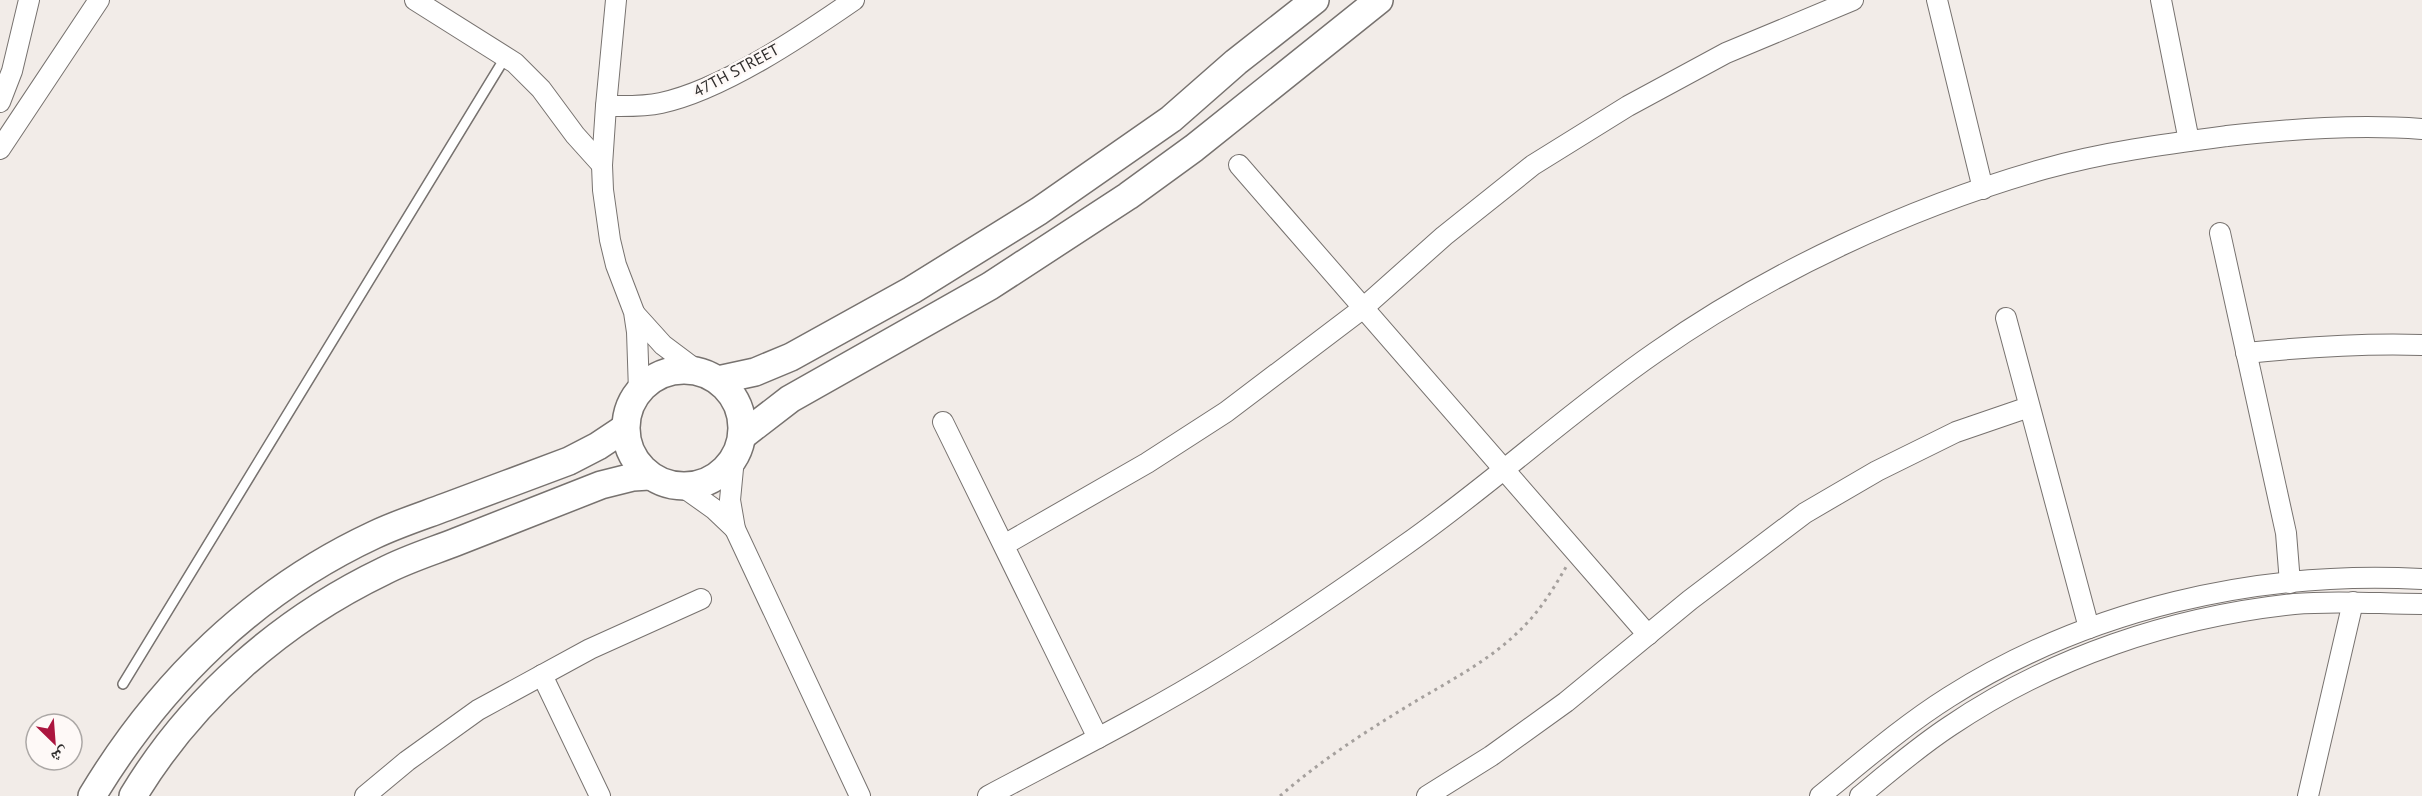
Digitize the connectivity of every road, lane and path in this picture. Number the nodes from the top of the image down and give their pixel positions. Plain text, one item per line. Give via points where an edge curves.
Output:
1 (29, 0) edge
2 (99, 0) edge
3 (415, 0) edge
4 (616, 0) edge
5 (854, 0) edge
6 (1315, 0) edge
7 (1379, 0) edge
8 (1853, 0) edge
9 (1937, 0) edge
10 (2161, 0) edge
11 (506, 56) junction
12 (0, 102) edge
13 (606, 106) junction
14 (2422, 129) edge
15 (2189, 141) junction
16 (0, 149) edge
17 (602, 165) junction
18 (1239, 165) dead end
19 (1983, 189) junction
20 (2220, 233) dead end
21 (1362, 309) junction
22 (634, 312) junction
23 (2006, 318) dead end
24 (2422, 345) edge
25 (2246, 353) junction
26 (708, 376) junction
27 (639, 391) junction
28 (2029, 407) junction
29 (943, 422) dead end
30 (625, 428) junction
31 (738, 447) junction
32 (1503, 471) junction
33 (649, 476) junction
34 (683, 487) junction
35 (735, 529) junction
36 (1004, 545) junction
37 (1575, 552) junction
38 (2422, 579) edge
39 (2290, 583) junction
40 (701, 599) dead end
41 (2353, 602) junction
42 (2422, 604) edge
43 (2089, 628) junction
44 (1648, 635) junction
45 (542, 675) junction
46 (123, 684) dead end
47 (1098, 738) junction
48 (92, 796) edge
49 (133, 796) edge
50 (365, 796) edge
51 (600, 796) edge
52 (860, 796) edge
53 (988, 796) edge
54 (1280, 796) edge
55 (1427, 796) edge
56 (1820, 796) edge
57 (1860, 796) edge
58 (2308, 796) edge

1 - 12 street via 12,71
2 - 16 street
3 - 11 street
4 - 13 street
5 - 13 street, 47TH STREET via 760,59 686,96 659,104
6 - 26 street via 1170,119 1010,230 791,357 755,372
7 - 31 street via 1128,196 990,285 790,399
8 - 21 street via 1726,53 1628,106 1533,165 1444,236
9 - 19 street
10 - 15 street
11 - 17 street via 541,89
11 - 46 lane
13 - 17 street
14 - 15 street via 2322,128
15 - 19 street via 2044,169
17 - 22 street via 610,240
18 - 21 street
19 - 32 street via 1815,257 1736,301 1658,350 1576,410
20 - 25 street
21 - 32 street
21 - 36 street via 1226,412 1128,475
22 - 26 street via 663,345
22 - 27 street
23 - 28 street
24 - 25 street via 2313,346
25 - 39 street via 2286,533
26 - 27 street via 686,370 666,373
26 - 31 street via 726,387 738,405 742,425
27 - 30 street via 628,410
28 - 43 street
28 - 44 street via 1956,432 1805,513
29 - 36 street
30 - 33 street via 632,456
30 - 48 street via 569,461 376,534 280,589 181,674 130,736
31 - 34 street via 717,476
31 - 35 street via 730,500
32 - 37 street
32 - 47 street via 1407,544 1223,667
33 - 34 street
33 - 49 street via 601,485 386,570 313,611 246,662 216,691 161,755
34 - 35 street
35 - 52 street
36 - 47 street
37 - 44 street
37 - 54 path via 1527,624 1485,659 1311,768
38 - 39 street via 2376,576
39 - 43 street via 2189,598
40 - 45 street
41 - 42 street
41 - 57 street via 2242,611 2160,629 2087,654 1983,705 1918,749
41 - 58 street
43 - 56 street via 2012,661 1949,697
44 - 55 street via 1566,702
45 - 50 street via 478,710
45 - 51 street
47 - 53 street

